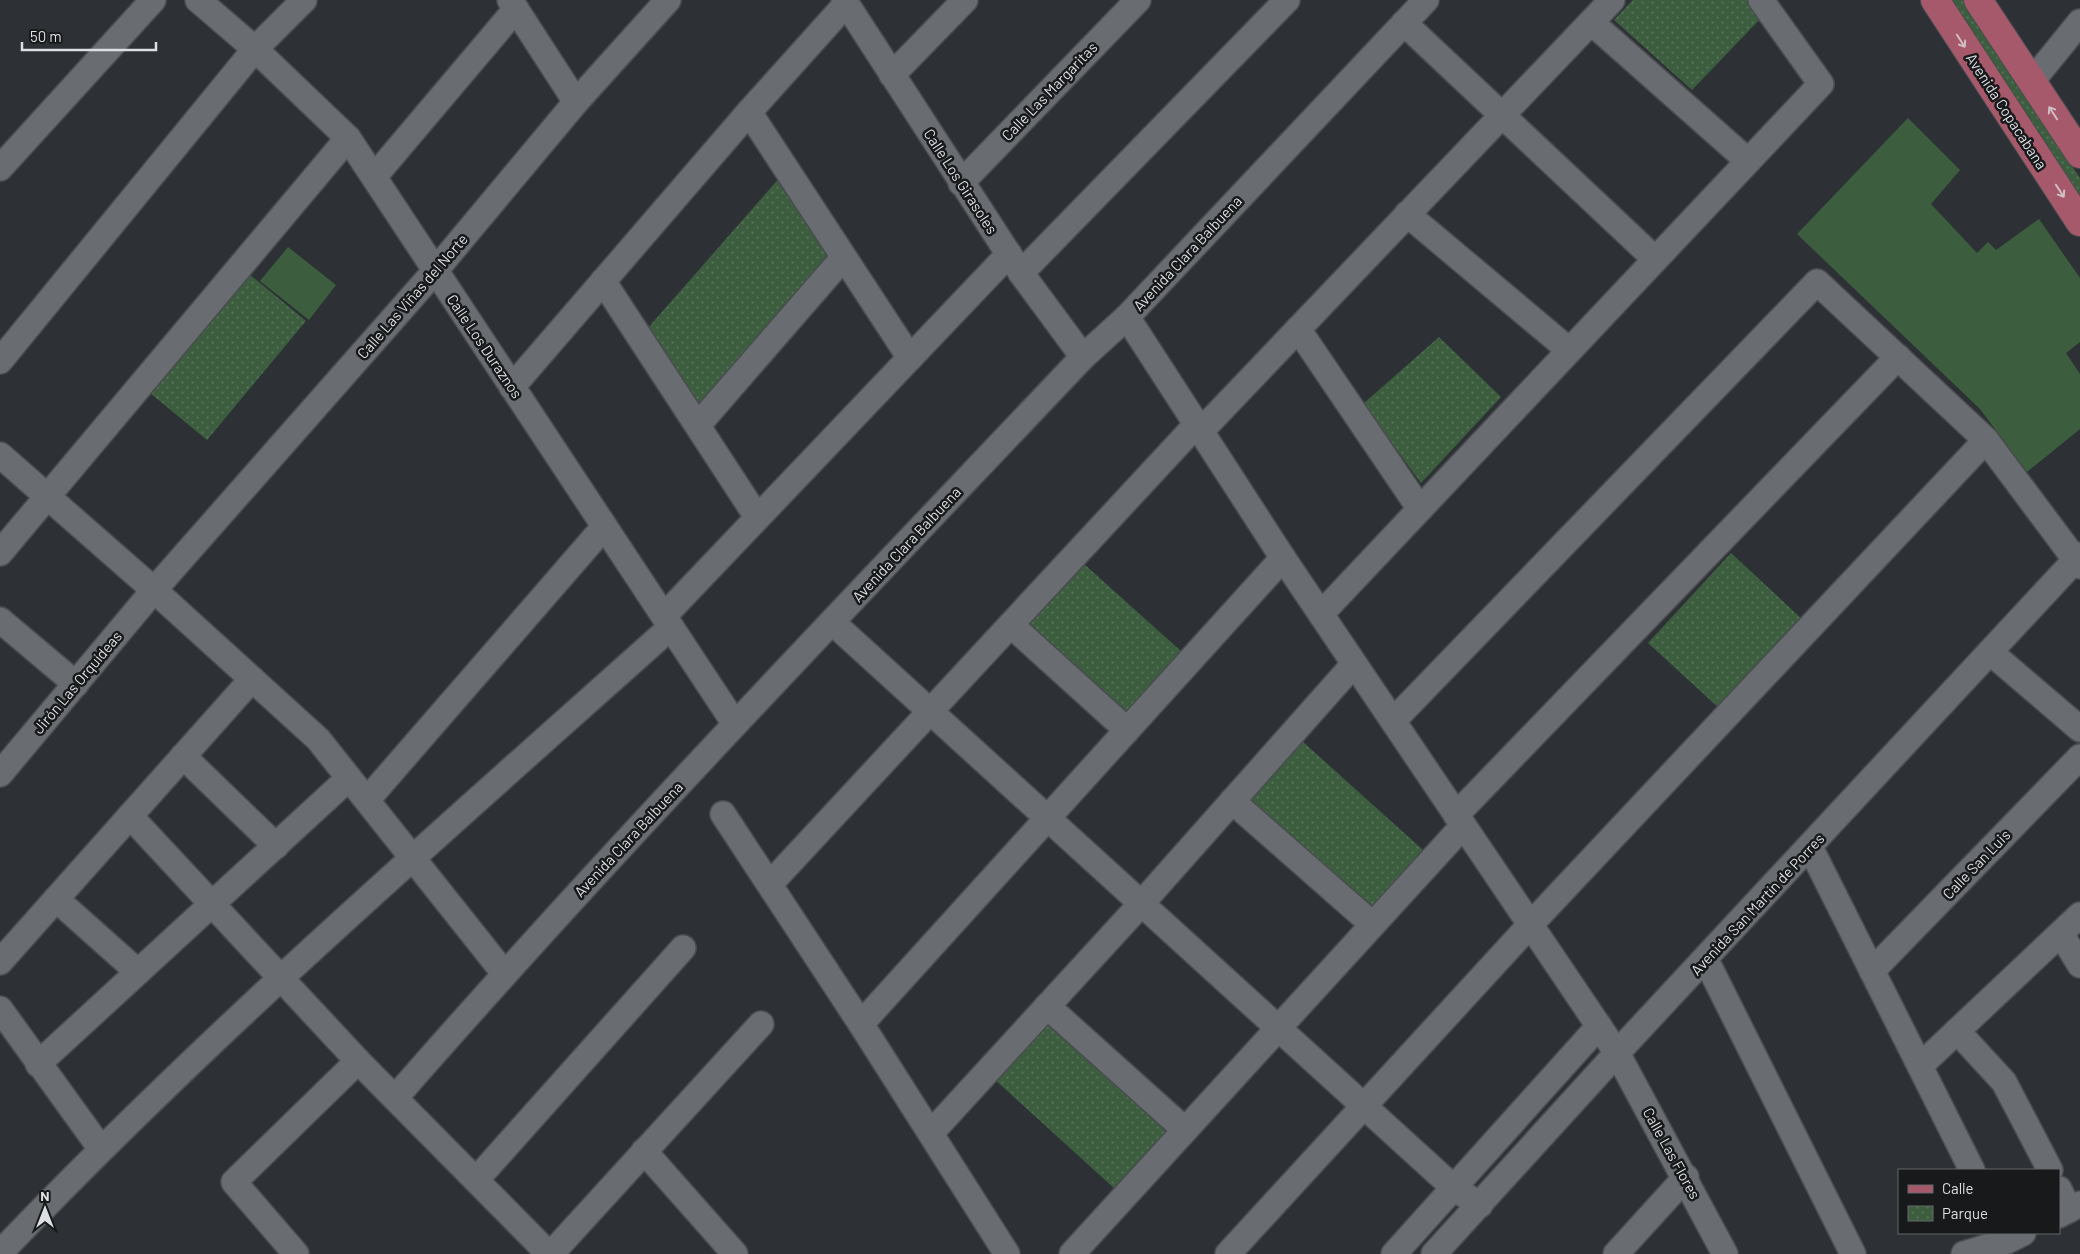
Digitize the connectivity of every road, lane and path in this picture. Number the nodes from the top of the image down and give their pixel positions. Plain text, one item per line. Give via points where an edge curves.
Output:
1 (153, 0) edge
2 (198, 0) edge
3 (304, 0) edge
4 (666, 0) edge
5 (965, 0) edge
6 (1138, 0) edge
7 (1288, 0) edge
8 (1426, 0) edge
9 (1612, 0) edge
10 (1760, 0) edge
11 (1935, 0) edge
12 (1978, 0) edge
13 (845, 2) edge
14 (513, 4) edge
15 (1591, 22) junction
16 (2080, 22) edge
17 (1404, 23) junction
18 (255, 50) junction
19 (892, 75) junction
20 (2032, 81) junction
21 (576, 102) junction
22 (750, 112) junction
23 (1502, 115) junction
24 (348, 138) junction
25 (2080, 154) edge
26 (1748, 161) junction
27 (0, 168) edge
28 (374, 177) junction
29 (961, 183) junction
30 (1407, 214) junction
31 (2080, 222) edge
32 (843, 258) junction
33 (1656, 259) junction
34 (1015, 264) junction
35 (435, 271) junction
36 (603, 281) junction
37 (1127, 317) junction
38 (1298, 329) junction
39 (1569, 350) junction
40 (1083, 357) junction
41 (1898, 357) junction
42 (910, 358) junction
43 (0, 361) edge
44 (512, 387) junction
45 (698, 425) junction
46 (1198, 428) junction
47 (1986, 440) junction
48 (0, 455) edge
49 (47, 496) junction
50 (1420, 509) junction
51 (757, 517) junction
52 (604, 527) junction
53 (0, 553) edge
54 (1282, 558) junction
55 (2078, 561) edge
56 (154, 590) junction
57 (1321, 614) junction
58 (0, 620) edge
59 (668, 622) junction
60 (832, 622) junction
61 (1011, 625) junction
62 (1990, 652) junction
63 (1354, 664) junction
64 (252, 679) junction
65 (76, 684) junction
66 (931, 712) junction
67 (1393, 721) junction
68 (735, 724) junction
69 (2080, 729) edge
70 (1127, 730) junction
71 (183, 756) junction
72 (2080, 757) edge
73 (0, 774) edge
74 (349, 778) junction
75 (367, 800) junction
76 (1232, 801) junction
77 (723, 814) dead end
78 (130, 816) junction
79 (1048, 819) junction
80 (1460, 820) junction
81 (276, 846) junction
82 (1810, 847) junction
83 (413, 858) junction
84 (770, 884) junction
85 (56, 899) junction
86 (1141, 904) junction
87 (212, 905) junction
88 (2080, 915) edge
89 (1372, 924) junction
90 (1530, 925) junction
91 (2061, 934) junction
92 (683, 948) dead end
93 (1706, 960) junction
94 (0, 962) edge
95 (2080, 965) edge
96 (1872, 971) junction
97 (138, 972) junction
98 (504, 972) junction
99 (281, 980) junction
100 (1047, 1006) junction
101 (0, 1010) edge
102 (761, 1024) dead end
103 (861, 1024) junction
104 (1599, 1026) junction
105 (1277, 1027) junction
106 (0, 1029) edge
107 (1957, 1031) junction
108 (1617, 1053) junction
109 (358, 1060) junction
110 (38, 1064) junction
111 (1920, 1066) junction
112 (395, 1098) junction
113 (1363, 1105) junction
114 (1184, 1130) junction
115 (931, 1133) junction
116 (644, 1151) junction
117 (96, 1153) junction
118 (1972, 1169) edge
119 (2049, 1169) edge
120 (1686, 1177) junction
121 (476, 1180) junction
122 (1454, 1188) junction
123 (1480, 1205) junction
124 (2012, 1240) edge
125 (0, 1253) edge
126 (296, 1254) edge
127 (550, 1254) edge
128 (735, 1254) edge
129 (1007, 1254) edge
130 (1072, 1254) edge
131 (1228, 1254) edge
132 (1394, 1254) edge
133 (1434, 1254) edge
134 (1616, 1254) edge
135 (1725, 1254) edge
136 (1854, 1254) edge
137 (1964, 1254) edge

1 - 27 street
2 - 18 street, Calle Los Duraznos
3 - 18 street
4 - 21 street, Calle Las Viñas del Norte
5 - 19 street
6 - 29 street, Calle Las Margaritas
7 - 34 street
8 - 17 street, Avenida Clara Balbuena
9 - 15 street
10 - 26 street via 1821,84
11 -> 31 main road, Avenida Copacabana
12 - 20 main road
13 - 19 street, Calle Los Girasoles
13 - 22 street
14 - 21 street
14 - 28 street
15 - 23 street
15 - 26 street
16 - 20 street
17 - 23 street
17 - 37 street, Avenida Clara Balbuena
18 - 24 street, Calle Los Duraznos
18 - 43 street
19 - 29 street, Calle Los Girasoles
25 -> 20 main road
21 - 35 street, Calle Las Viñas del Norte
22 - 32 street
22 - 36 street
23 - 30 street
23 - 33 street
24 - 28 street, Calle Los Duraznos
24 - 49 street
26 - 33 street
28 - 35 street, Calle Los Duraznos
29 - 34 street, Calle Los Girasoles
30 - 38 street
30 - 39 street
32 - 42 street
32 - 45 street
33 - 39 street
34 - 40 street, Calle Los Girasoles
34 - 42 street
35 - 44 street, Calle Los Duraznos
35 - 56 street, Calle Las Viñas del Norte
36 - 44 street
36 - 45 street
37 - 40 street, Avenida Clara Balbuena
37 - 46 street, Calle Las Flores
38 - 46 street
38 - 50 street
39 - 50 street
40 - 60 street, Avenida Clara Balbuena
41 - 47 street
41 - 67 street via 1816,282
41 - 80 street
42 - 51 street
44 - 52 street, Calle Los Duraznos
45 - 51 street
46 - 54 street, Calle Las Flores
46 - 61 street
47 - 55 street
47 - 90 street
48 - 49 street
49 - 53 street
49 - 56 street
50 - 57 street
51 - 59 street
52 - 59 street, Calle Los Duraznos
52 - 75 street
54 - 57 street, Calle Las Flores
54 - 70 street
55 - 62 street, Avenida San Martín de Porres
56 - 64 street
56 - 65 street, Jirón Las Orquídeas
57 - 63 street, Calle Las Flores
58 - 65 street
59 - 68 street, Calle Los Duraznos
59 - 83 street
60 - 66 street
60 - 68 street, Avenida Clara Balbuena
61 - 66 street
61 - 70 street
62 - 69 street
62 - 82 street, Avenida San Martín de Porres
63 - 67 street, Calle Las Flores
63 - 76 street
64 - 71 street
64 - 74 street via 318,739
65 - 73 street, Jirón Las Orquídeas
66 - 79 street
66 - 84 street
67 - 80 street, Calle Las Flores
68 - 98 street, Avenida Clara Balbuena
70 - 79 street
71 - 78 street
71 - 81 street
72 - 96 street, Calle San Luis
74 - 75 street
74 - 81 street
75 - 83 street
76 - 86 street
76 - 89 street
77 - 84 street
78 - 85 street
78 - 87 street
79 - 86 street
79 - 103 street
80 - 89 street
80 - 90 street, Calle Las Flores
81 - 87 street
82 - 93 street, Avenida San Martín de Porres
82 - 96 street
83 - 98 street
83 - 99 street
84 - 103 street
85 - 94 street
85 - 97 street
86 - 100 street
86 - 105 street
87 - 97 street
87 - 99 street
88 - 91 street
89 - 105 street
90 - 104 street, Calle Las Flores
90 - 113 street
91 - 95 street
91 - 107 street
92 - 121 street
93 - 108 street, Avenida San Martín de Porres
93 - 136 street
96 - 111 street
97 - 110 street
98 - 112 street, Avenida Clara Balbuena
99 - 109 street
99 - 117 street
100 - 114 street
100 - 115 street
101 - 110 street
102 - 116 street
103 - 115 street
104 - 108 street, Calle Las Flores
104 - 122 street
105 - 113 street
105 - 114 street
106 - 117 street
107 - 111 street
107 - 119 street via 2004,1082
108 - 120 street, Calle Las Flores
108 - 123 street, Avenida San Martín de Porres
109 - 112 street
109 - 126 street via 234,1182
110 - 117 street
111 - 118 street
112 - 121 street
113 - 122 street
113 - 131 street
114 - 130 street
115 - 129 street
116 - 127 street
116 - 128 street
117 - 125 street
120 - 134 street
120 - 135 street, Calle Las Flores
121 - 127 street
122 - 123 street
122 - 132 street
123 - 133 street, Avenida San Martín de Porres
124 - 137 street

